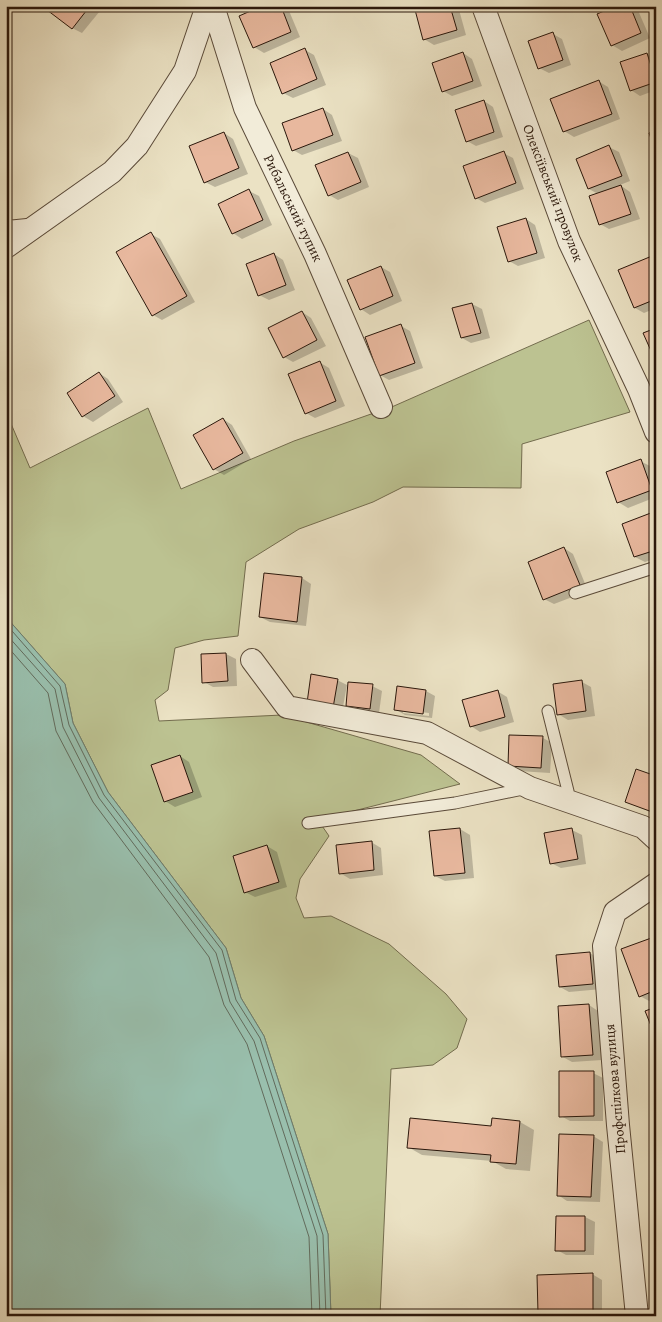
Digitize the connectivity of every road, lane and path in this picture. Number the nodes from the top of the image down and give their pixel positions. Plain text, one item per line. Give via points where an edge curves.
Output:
1 (207, 6) edge
2 (213, 6) edge
3 (484, 6) edge
4 (39, 223) junction
5 (6, 224) edge
6 (6, 247) edge
7 (381, 407) dead end
8 (656, 432) edge
9 (656, 567) edge
10 (575, 592) dead end
11 (252, 660) dead end
12 (548, 710) dead end
13 (530, 788) junction
14 (566, 801) junction
15 (308, 823) dead end
16 (656, 838) edge
17 (656, 884) edge
18 (637, 1316) edge

1 - 4 street via 185,72 137,146 112,172
2 - 7 street, Рибальський тупик via 245,108 315,254
3 - 8 street, Олексіївський провулок via 568,241 639,389
4 - 5 lane
4 - 6 street
9 - 10 lane
11 - 13 street via 288,707 427,733
12 - 14 lane via 568,791
13 - 14 street
13 - 15 lane via 455,803
14 - 16 street via 643,828
17 - 18 street, Профспілкова вулиця via 615,912 604,946

